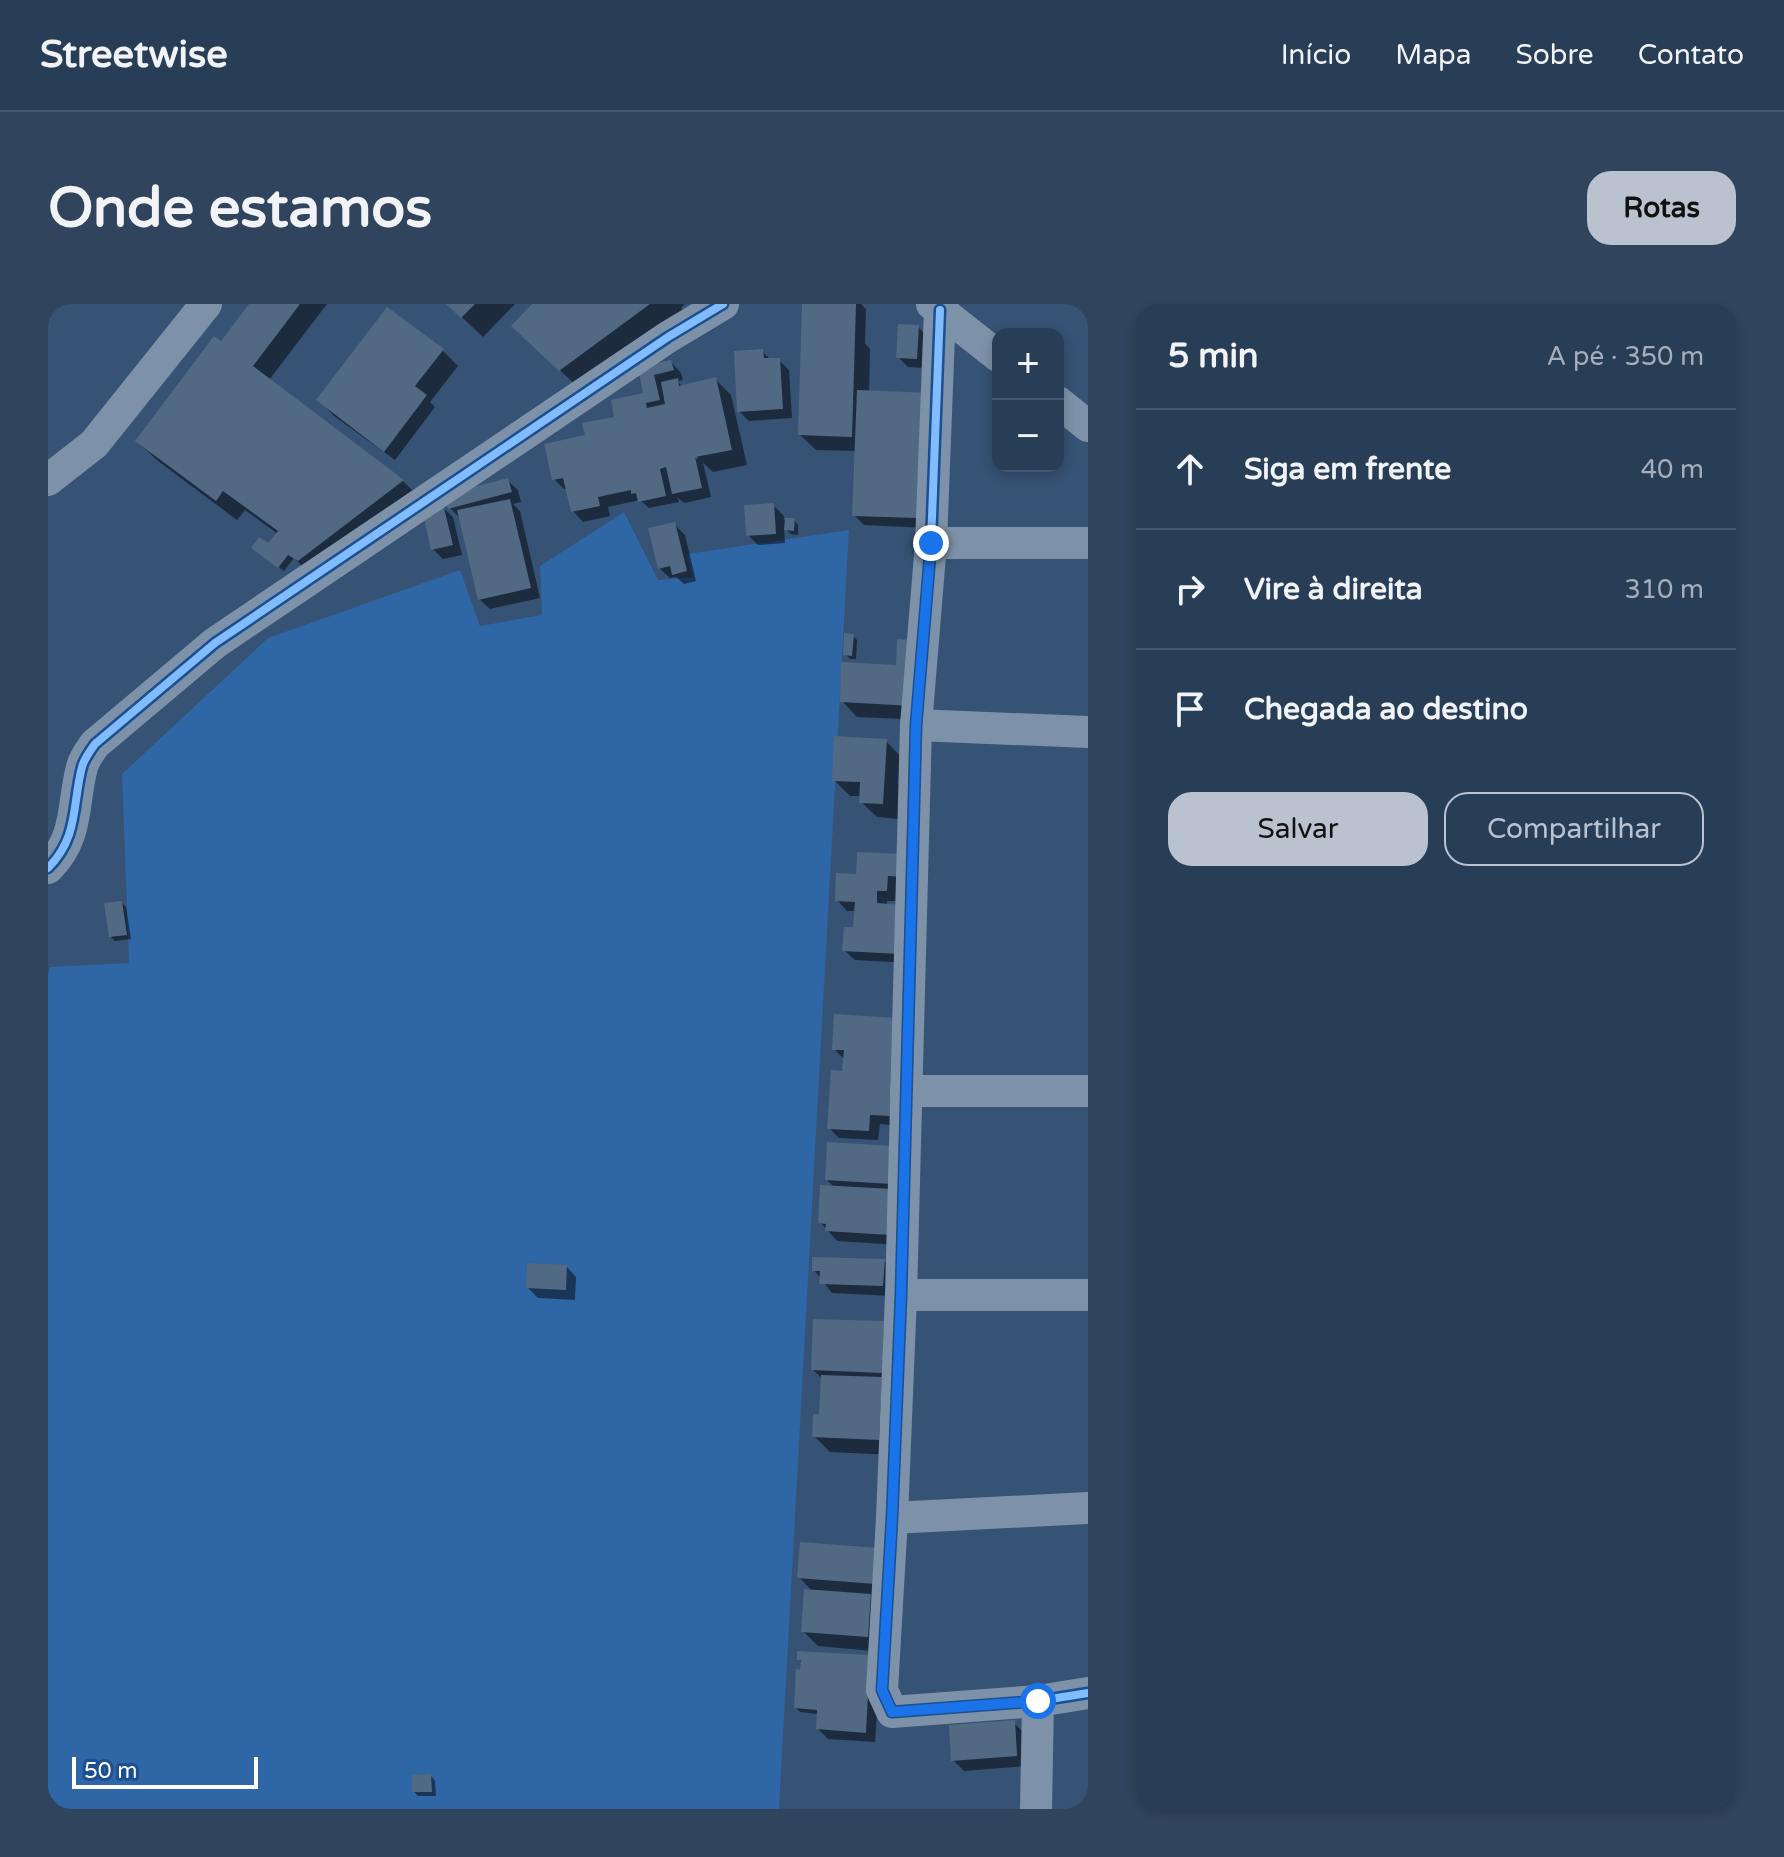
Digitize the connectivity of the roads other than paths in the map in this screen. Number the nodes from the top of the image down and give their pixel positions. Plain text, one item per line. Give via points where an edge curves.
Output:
1 (206, 304) edge
2 (723, 304) edge
3 (936, 307) edge
4 (992, 351) edge
5 (1064, 407) edge
6 (1088, 426) edge
7 (48, 480) edge
8 (931, 543) junction
9 (1088, 543) edge
10 (916, 725) junction
11 (1088, 732) edge
12 (48, 868) edge
13 (906, 1091) junction
14 (1088, 1091) edge
15 (901, 1295) junction
16 (1088, 1295) edge
17 (1088, 1508) edge
18 (892, 1518) junction
19 (1088, 1693) edge
20 (1038, 1701) junction
21 (1036, 1809) edge

1 - 7 street via 94,444
2 - 12 street via 203,653 95,744 82,764 73,829
3 - 4 street
3 - 8 street
5 - 6 street
8 - 9 street
8 - 10 street
10 - 11 street
10 - 13 street
13 - 14 street
13 - 15 street
15 - 16 street
15 - 18 street
17 - 18 street
18 - 20 street via 882,1690 892,1712
19 - 20 street
20 - 21 street

